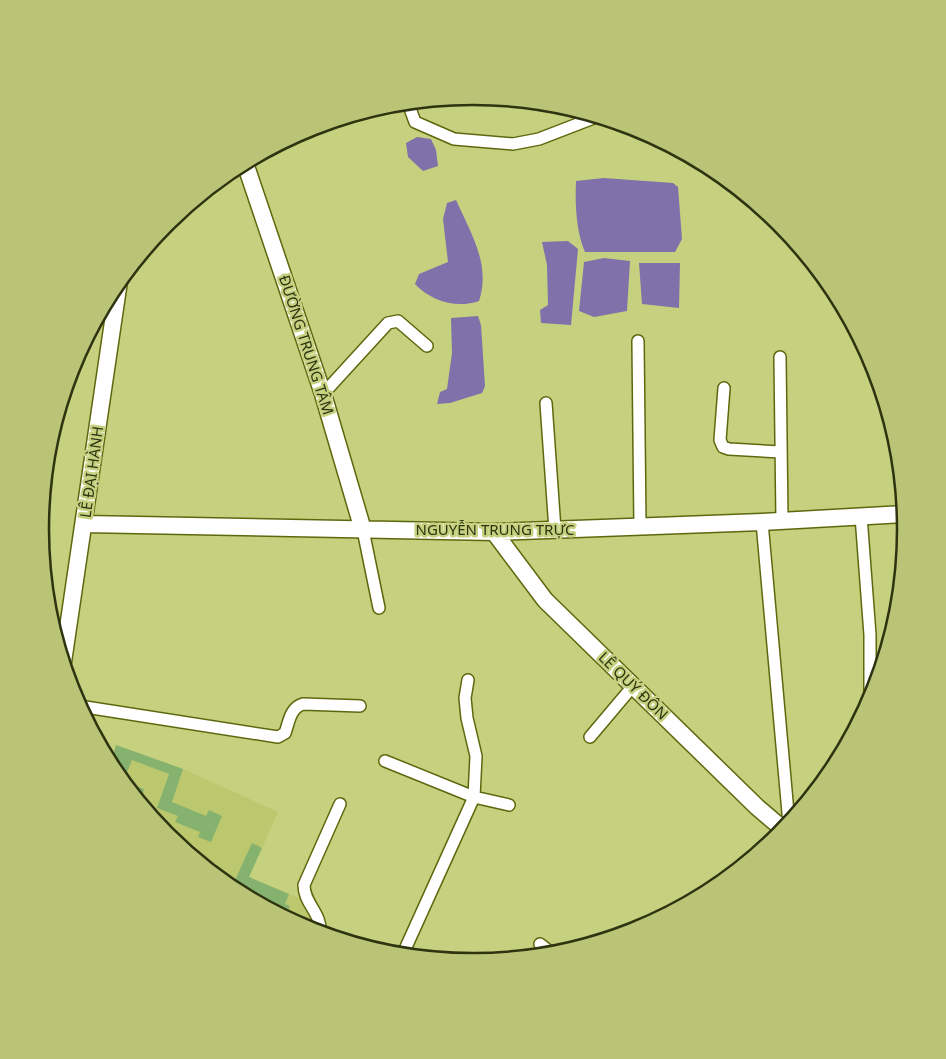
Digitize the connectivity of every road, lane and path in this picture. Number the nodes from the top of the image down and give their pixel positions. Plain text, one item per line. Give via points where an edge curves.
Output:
1 (411, 110) edge
2 (586, 121) edge
3 (248, 170) edge
4 (116, 300) edge
5 (638, 341) dead end
6 (427, 346) dead end
7 (780, 357) dead end
8 (724, 388) dead end
9 (323, 394) junction
10 (546, 403) dead end
11 (781, 452) junction
12 (896, 514) edge
13 (861, 516) junction
14 (782, 521) junction
15 (762, 522) junction
16 (85, 524) junction
17 (640, 527) junction
18 (363, 530) junction
19 (555, 530) junction
20 (494, 532) junction
21 (379, 608) dead end
22 (64, 644) edge
23 (870, 679) edge
24 (468, 680) dead end
25 (633, 686) junction
26 (360, 706) dead end
27 (88, 707) edge
28 (590, 737) dead end
29 (385, 761) dead end
30 (474, 797) junction
31 (340, 804) dead end
32 (510, 805) dead end
33 (788, 813) edge
34 (777, 824) edge
35 (320, 924) edge
36 (540, 944) dead end
37 (406, 948) edge
38 (545, 948) edge

1 - 2 street via 415,122 454,139 513,144 539,139
3 - 9 street, ĐƯỜNG TRUNG TÂM
4 - 16 street, LÊ ĐẠI HÀNH
5 - 17 street
6 - 9 street via 398,321 393,321
7 - 11 street
8 - 11 street via 720,440 723,447
9 - 18 street, ĐƯỜNG TRUNG TÂM
10 - 19 street
11 - 14 street
12 - 13 street, NGUYỄN TRUNG TRỰC
13 - 14 street, NGUYỄN TRUNG TRỰC
13 - 23 street
14 - 15 street, NGUYỄN TRUNG TRỰC
15 - 17 street, NGUYỄN TRUNG TRỰC
15 - 33 street
16 - 18 street, NGUYỄN TRUNG TRỰC
16 - 22 street, LÊ ĐẠI HÀNH
17 - 19 street, NGUYỄN TRUNG TRỰC
18 - 20 street, NGUYỄN TRUNG TRỰC
18 - 21 street
19 - 20 street, NGUYỄN TRUNG TRỰC
20 - 25 street, LÊ QUÝ ĐÔN via 545,600
24 - 30 street via 465,698 467,718 476,756
25 - 28 street
25 - 34 street, LÊ QUÝ ĐÔN
26 - 27 street via 302,704 292,710 285,733 278,736
29 - 30 street
30 - 32 street
30 - 37 street
31 - 35 street via 304,885 306,897 320,918
36 - 38 street

